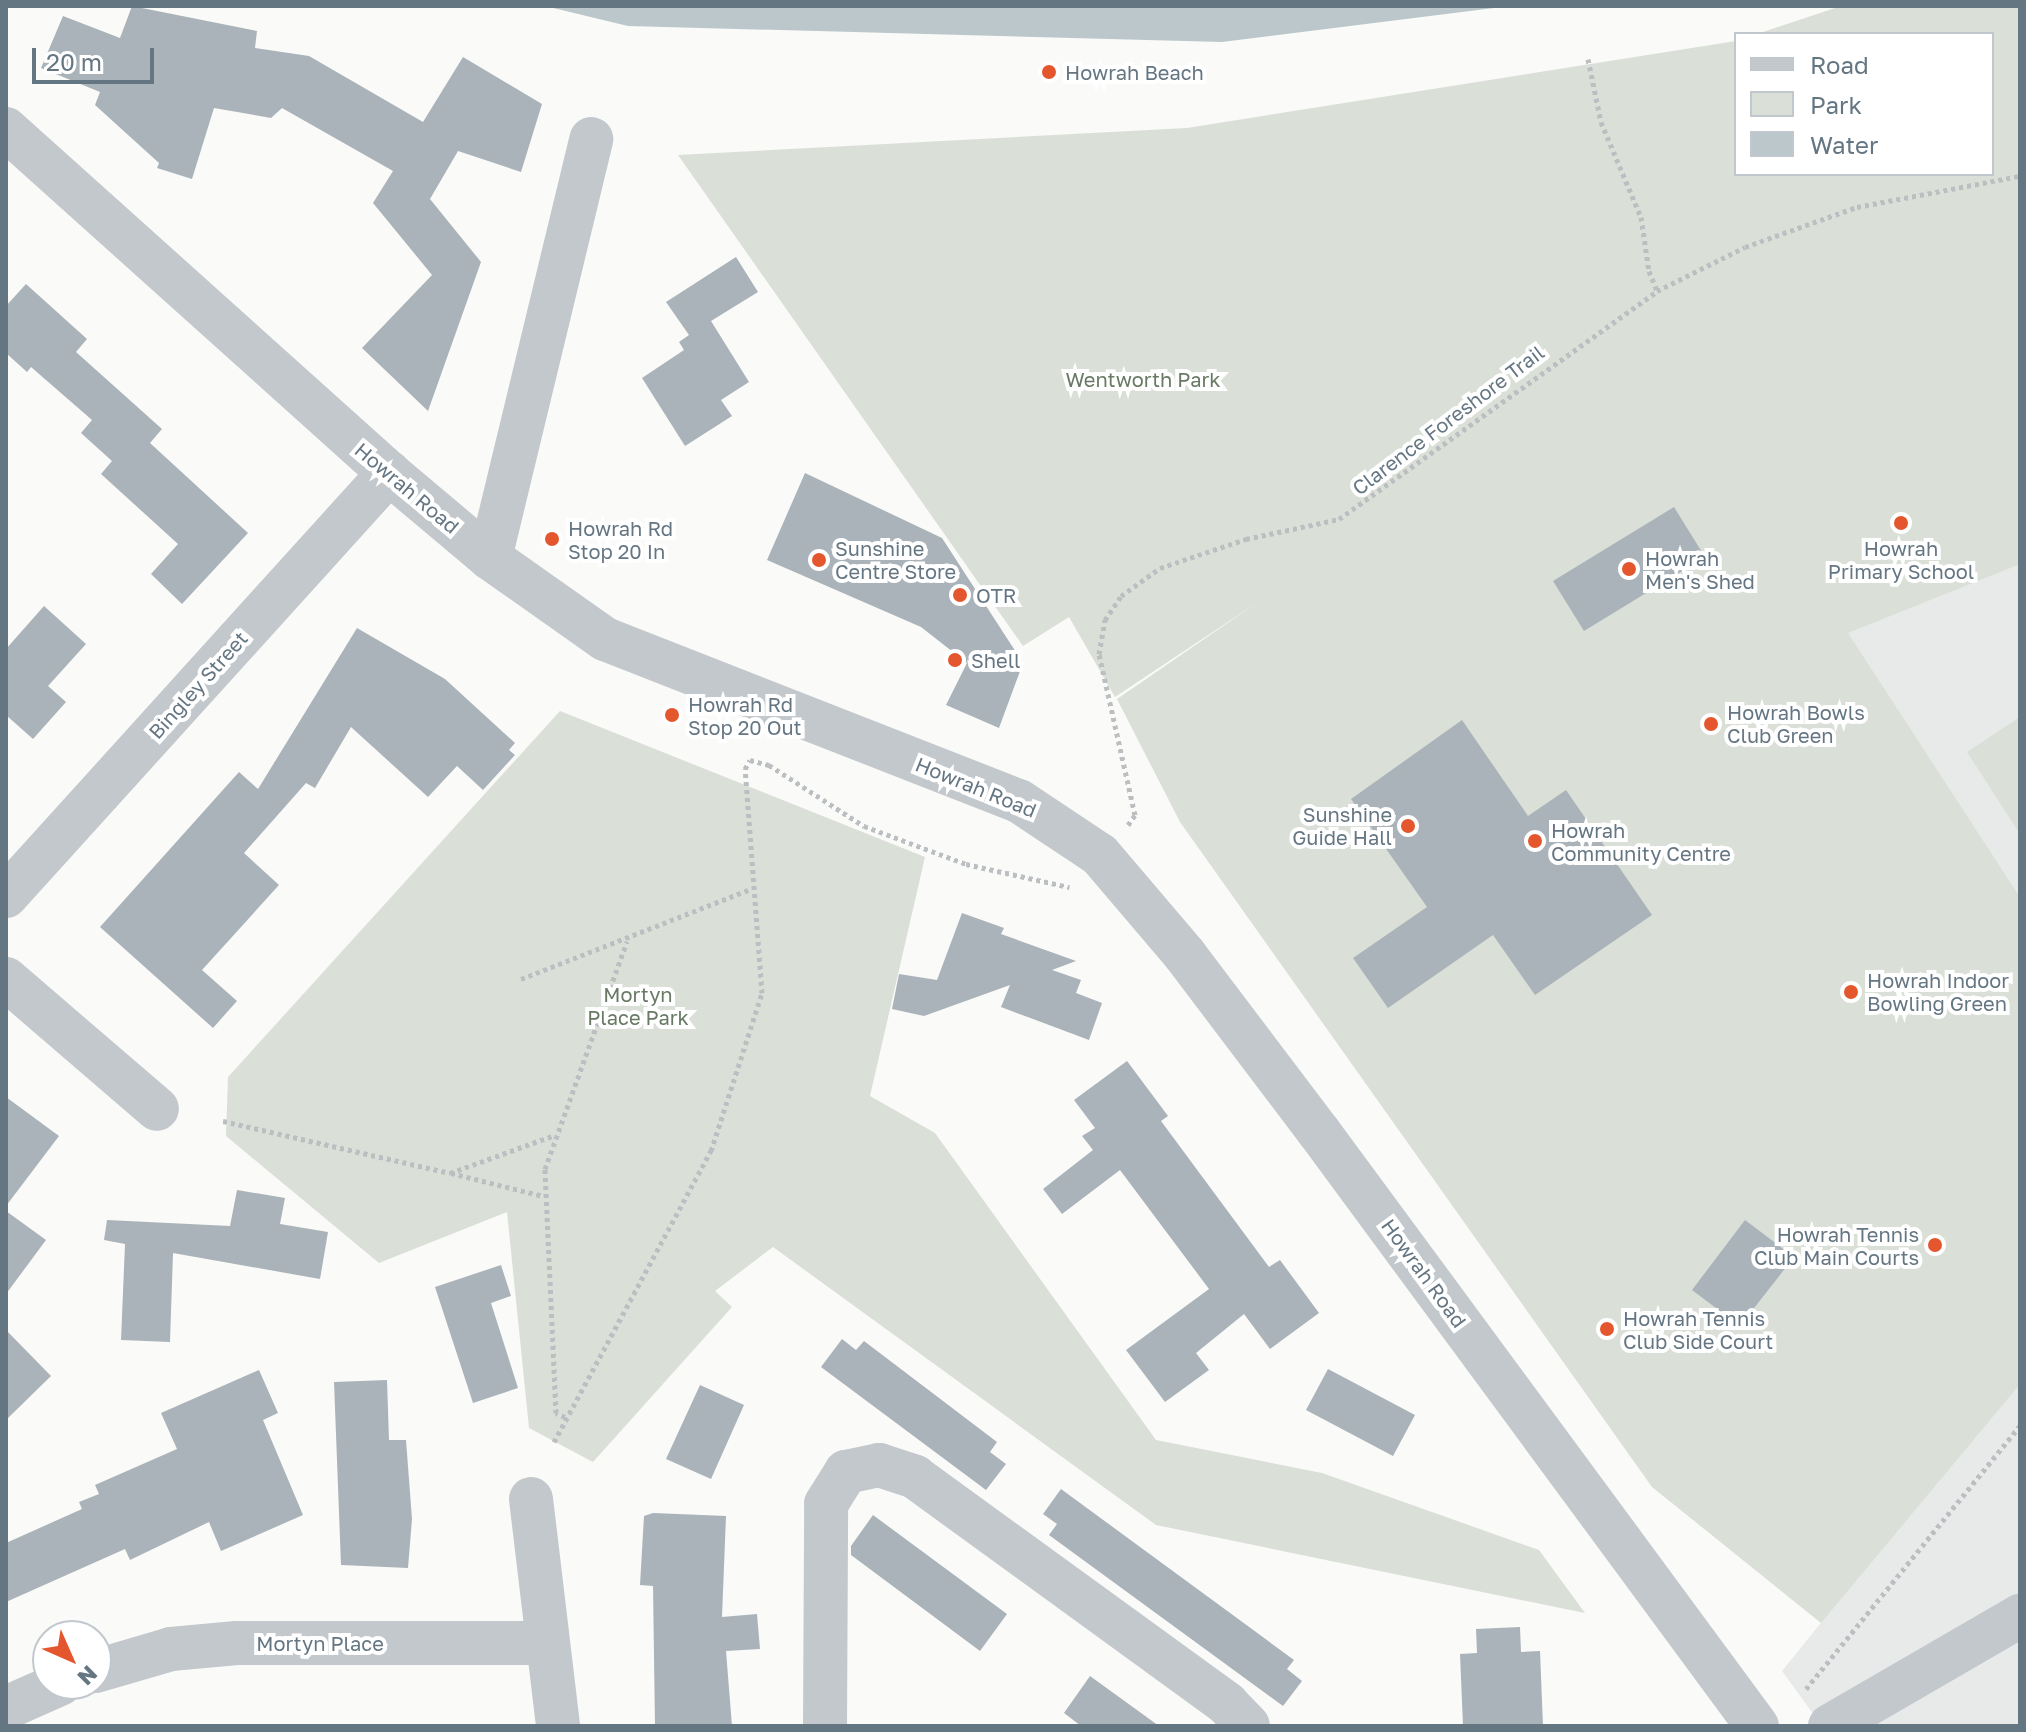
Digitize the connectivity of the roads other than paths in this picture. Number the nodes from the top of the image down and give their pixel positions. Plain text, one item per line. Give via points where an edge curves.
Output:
1 (6, 129) edge
2 (591, 139) dead end
3 (389, 473) junction
4 (490, 558) junction
5 (6, 896) edge
6 (6, 979) edge
7 (157, 1109) dead end
8 (531, 1499) dead end
9 (2020, 1616) edge
10 (546, 1643) junction
11 (112, 1666) edge
12 (32, 1696) edge
13 (6, 1708) edge
14 (1812, 1714) edge
15 (558, 1726) edge
16 (825, 1726) edge
17 (1248, 1726) edge
18 (1757, 1726) edge

1 - 3 street, Howrah Road
2 - 4 street
3 - 4 street, Howrah Road
3 - 5 street, Bingley Street
4 - 18 street, Howrah Road via 605,639 1019,801 1100,855 1158,920 1319,1132
6 - 7 street
8 - 10 street
9 - 14 street
10 - 11 street, Mortyn Place via 237,1643 171,1649
10 - 15 street
12 - 13 street
16 - 17 street via 826,1504 846,1472 879,1465 915,1477 1227,1704

